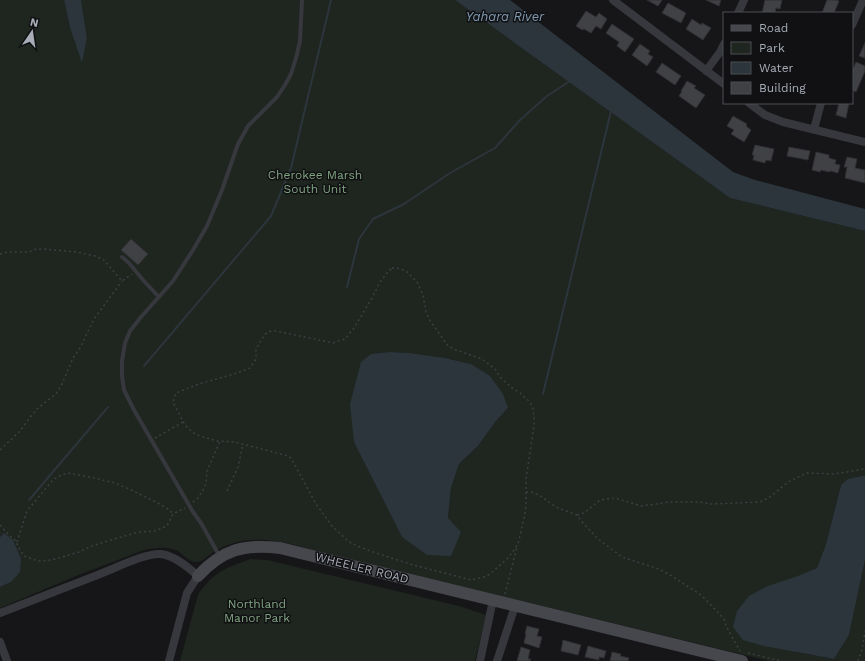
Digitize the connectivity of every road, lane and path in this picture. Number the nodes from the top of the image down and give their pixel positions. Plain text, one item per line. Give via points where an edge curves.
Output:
1 (302, 0) edge
2 (613, 0) edge
3 (744, 0) edge
4 (863, 0) edge
5 (738, 12) edge
6 (853, 23) edge
7 (723, 46) edge
8 (706, 70) junction
9 (723, 83) edge
10 (750, 104) edge
11 (821, 104) edge
12 (814, 130) junction
13 (865, 142) edge
14 (0, 254) edge
15 (122, 258) dead end
16 (135, 271) junction
17 (122, 281) junction
18 (159, 297) junction
19 (183, 422) junction
20 (151, 440) junction
21 (220, 441) junction
22 (243, 444) junction
23 (0, 450) edge
24 (865, 470) edge
25 (227, 491) dead end
26 (526, 492) junction
27 (189, 505) junction
28 (173, 514) junction
29 (577, 515) junction
30 (0, 525) edge
31 (17, 542) junction
32 (518, 544) junction
33 (220, 557) junction
34 (198, 576) junction
35 (499, 598) junction
36 (515, 606) junction
37 (0, 613) edge
38 (865, 631) edge
39 (0, 642) edge
40 (7, 661) edge
41 (170, 661) edge
42 (480, 661) edge
43 (497, 661) edge
44 (742, 661) edge
45 (781, 661) edge
46 (858, 661) edge

1 - 18 lane via 300,40 291,74 277,97 248,126 238,144 207,226 194,250
2 - 8 street
3 - 5 street
4 - 6 street
7 - 8 street
8 - 9 street
10 - 12 street via 766,115 783,122
11 - 12 street
12 - 13 street
14 - 17 path via 40,249 95,256 104,260
15 - 16 lane
16 - 17 path
16 - 18 lane
17 - 23 path via 94,319 56,394 38,408 19,432
18 - 20 lane via 130,332 122,361 124,390
19 - 20 path
19 - 21 path via 192,432
19 - 26 path via 173,402 176,393 250,368 256,359 256,348 264,334 271,331 333,343 345,339 380,282 392,268 397,268 406,271 417,282 429,319 448,346 482,359 530,402 534,426
20 - 27 lane
21 - 22 path
21 - 27 path via 207,471 206,484 198,498
22 - 25 path via 238,468
22 - 32 path via 291,458 316,504 332,526 348,541 376,553 471,580 490,574
24 - 29 path via 834,474 807,473 788,482 760,502 670,502 641,506 615,498 600,500
26 - 29 path via 539,495 556,508
26 - 32 path via 526,514
27 - 28 path
27 - 33 lane
28 - 31 path via 167,526 162,528 114,538 52,560 38,561 24,556
28 - 31 path via 156,502 115,483 68,473 53,480 27,511
29 - 45 path via 591,532 622,557 659,569 700,595 724,619 740,651
30 - 31 path
32 - 35 path
33 - 34 street, WHEELER ROAD
33 - 35 street, WHEELER ROAD via 248,547 280,548
34 - 37 street via 173,558 154,554
34 - 41 street via 187,593
35 - 36 street, WHEELER ROAD
35 - 42 street
36 - 43 street
36 - 44 street, WHEELER ROAD
38 - 46 path
39 - 40 street

